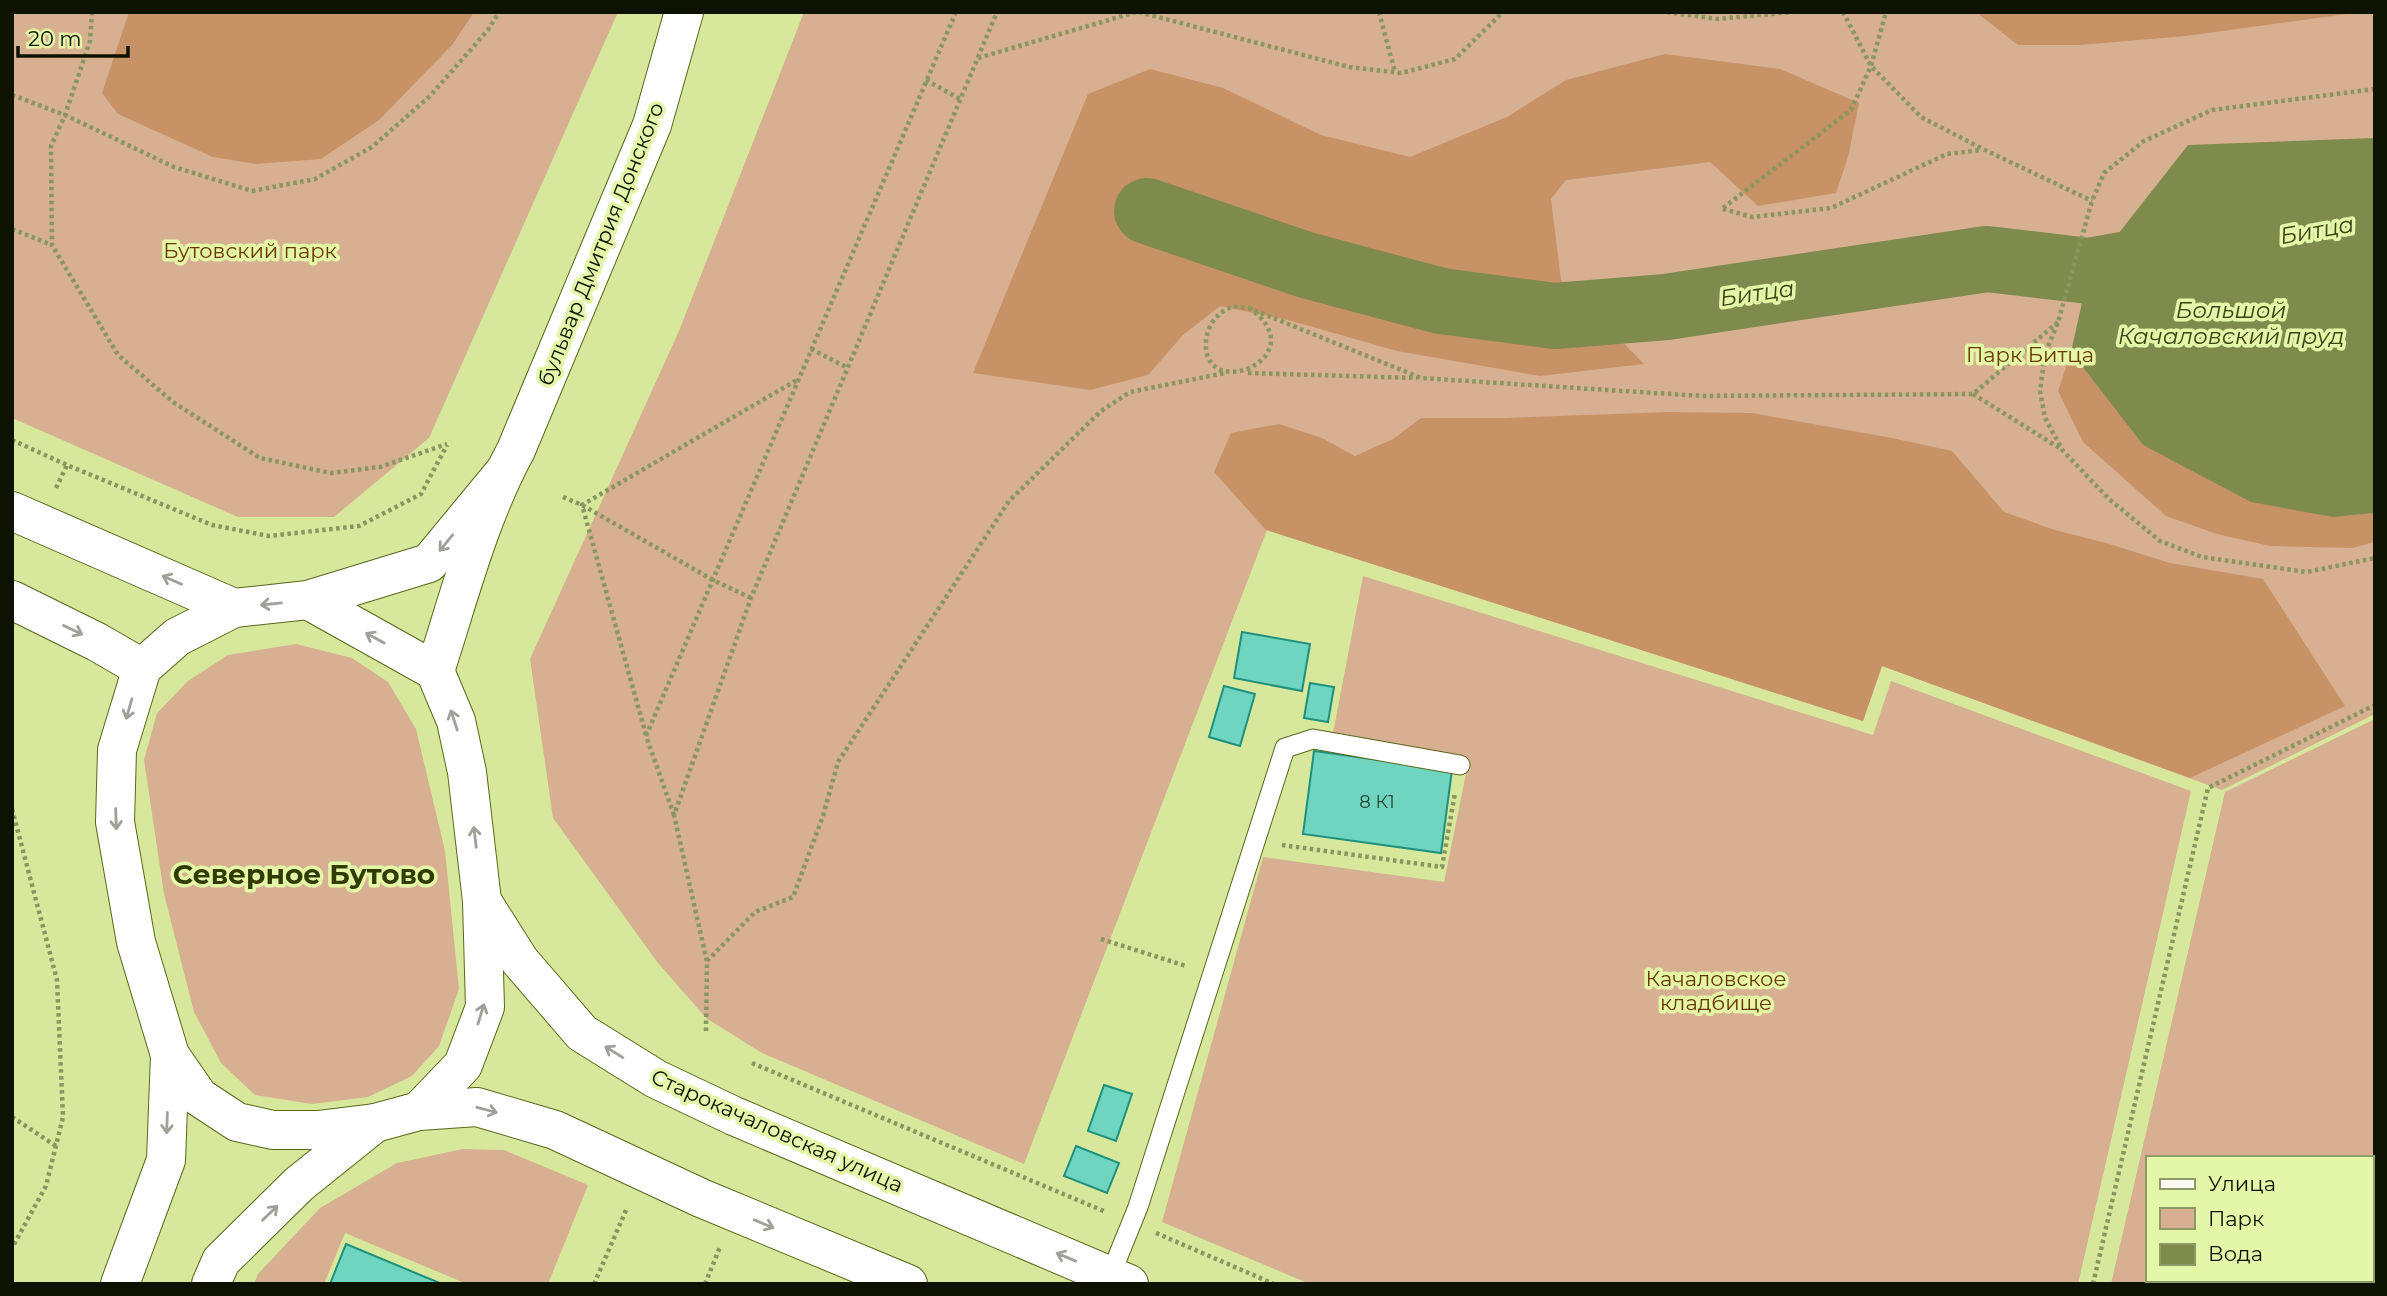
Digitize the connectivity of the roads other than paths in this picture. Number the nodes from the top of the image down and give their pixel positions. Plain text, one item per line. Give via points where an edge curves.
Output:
1 (684, 12) edge
2 (505, 471) junction
3 (27, 517) edge
4 (12, 600) edge
5 (308, 600) junction
6 (234, 608) junction
7 (142, 668) junction
8 (435, 671) junction
9 (1460, 765) road end
10 (482, 901) junction
11 (170, 1055) junction
12 (419, 1111) junction
13 (375, 1123) junction
14 (1119, 1280) edge
15 (120, 1284) edge
16 (211, 1284) edge
17 (908, 1284) edge

1 - 2 street, бульвар Дмитрия Донского via 652,125
2 -> 5 street via 429,564
2 - 8 street
6 -> 3 street
4 -> 7 street
5 -> 6 street
8 -> 5 street
6 - 7 street via 177,637
7 -> 11 street via 117,750 115,822 136,942
10 -> 8 street via 467,772 456,721
9 - 14 lane via 1313,739 1285,748 1131,1223
12 -> 10 street via 463,1065 485,1007
14 -> 10 street, Старокачаловская улица via 656,1079 582,1033 520,961
11 - 13 street via 199,1097 237,1122 273,1130
11 -> 15 street via 166,1160
12 - 13 street
12 -> 17 street via 477,1107 555,1130 701,1198
16 -> 13 street via 221,1261 289,1194

